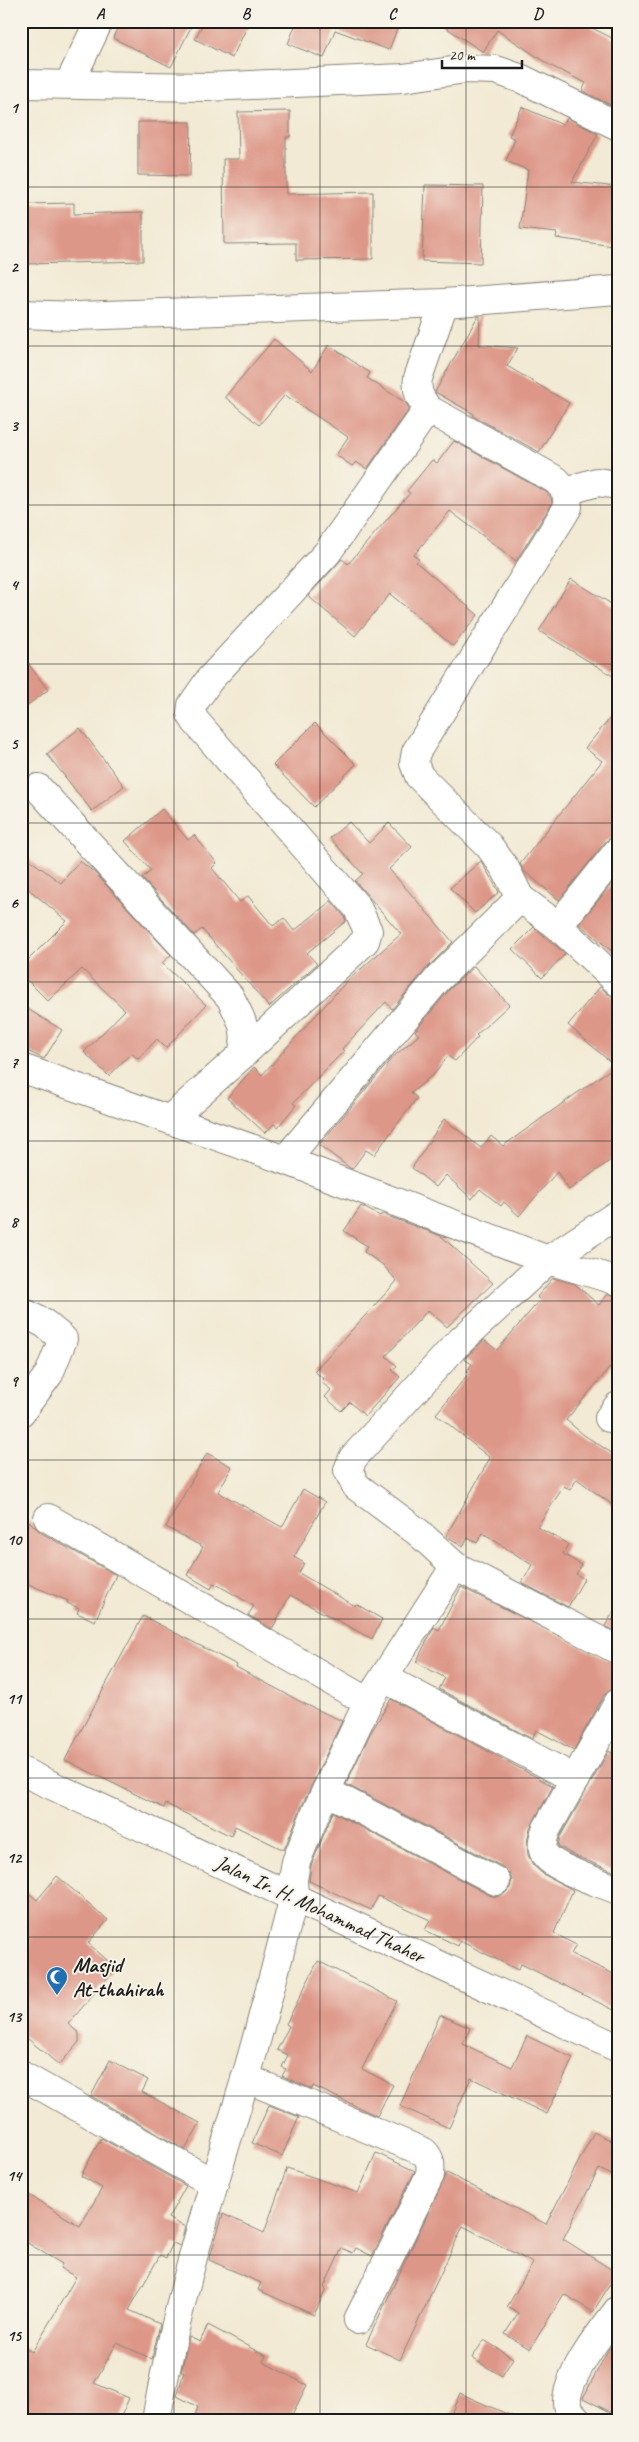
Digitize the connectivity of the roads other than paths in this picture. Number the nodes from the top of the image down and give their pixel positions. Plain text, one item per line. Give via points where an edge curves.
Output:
1 (99, 21) edge
2 (21, 84) edge
3 (69, 84) junction
4 (618, 126) edge
5 (618, 290) edge
6 (444, 303) junction
7 (21, 314) edge
8 (428, 409) junction
9 (618, 485) edge
10 (566, 491) junction
11 (38, 788) dead end
12 (618, 852) edge
13 (520, 898) junction
14 (558, 926) junction
15 (618, 982) edge
16 (242, 1055) junction
17 (21, 1068) edge
18 (170, 1119) junction
19 (285, 1160) junction
20 (618, 1214) edge
21 (548, 1260) junction
22 (618, 1281) edge
23 (21, 1311) edge
24 (21, 1412) edge
25 (48, 1518) dead end
26 (455, 1566) junction
27 (618, 1650) edge
28 (384, 1678) junction
29 (368, 1702) junction
30 (618, 1703) edge
31 (21, 1771) edge
32 (574, 1779) junction
33 (326, 1791) junction
34 (496, 1881) dead end
35 (618, 1890) edge
36 (294, 1897) junction
37 (618, 2048) edge
38 (21, 2075) edge
39 (245, 2078) junction
40 (213, 2183) junction
41 (618, 2310) edge
42 (358, 2320) dead end
43 (156, 2421) edge
44 (578, 2421) edge

1 - 3 street
2 - 3 street
3 - 4 street via 207,87 403,78 466,69 496,70 522,79
5 - 6 street
6 - 7 street via 77,316
6 - 8 street via 417,388
8 - 10 street via 544,471
8 - 16 street via 327,553 210,680 192,705 191,714 196,722 357,907 368,931 365,941
9 - 10 street via 597,482
10 - 13 street via 568,507 561,521 416,752 414,763 419,776 489,846
11 - 16 street via 230,997 244,1022 246,1032
12 - 14 street
13 - 14 street
13 - 19 street via 438,979
14 - 15 street
16 - 18 street
17 - 18 street
18 - 19 street
19 - 21 street
20 - 21 street
21 - 22 street
21 - 26 street via 455,1346 353,1458 348,1470 356,1486 419,1533
23 - 24 street via 63,1339 49,1374
25 - 29 street
26 - 27 street
26 - 28 street
28 - 29 street
28 - 32 street
29 - 33 street
30 - 32 street
31 - 36 street, Jalan Ir. H. Mohammad Thaher
32 - 35 street via 546,1830 542,1844 545,1856 558,1865
33 - 34 street
33 - 36 street via 296,1862
36 - 37 street, Jalan Ir. H. Mohammad Thaher
36 - 39 street
38 - 40 street
39 - 40 street
39 - 42 street via 424,2152 431,2162 430,2175
40 - 43 street via 163,2377
41 - 44 street via 596,2339 567,2394 568,2408

